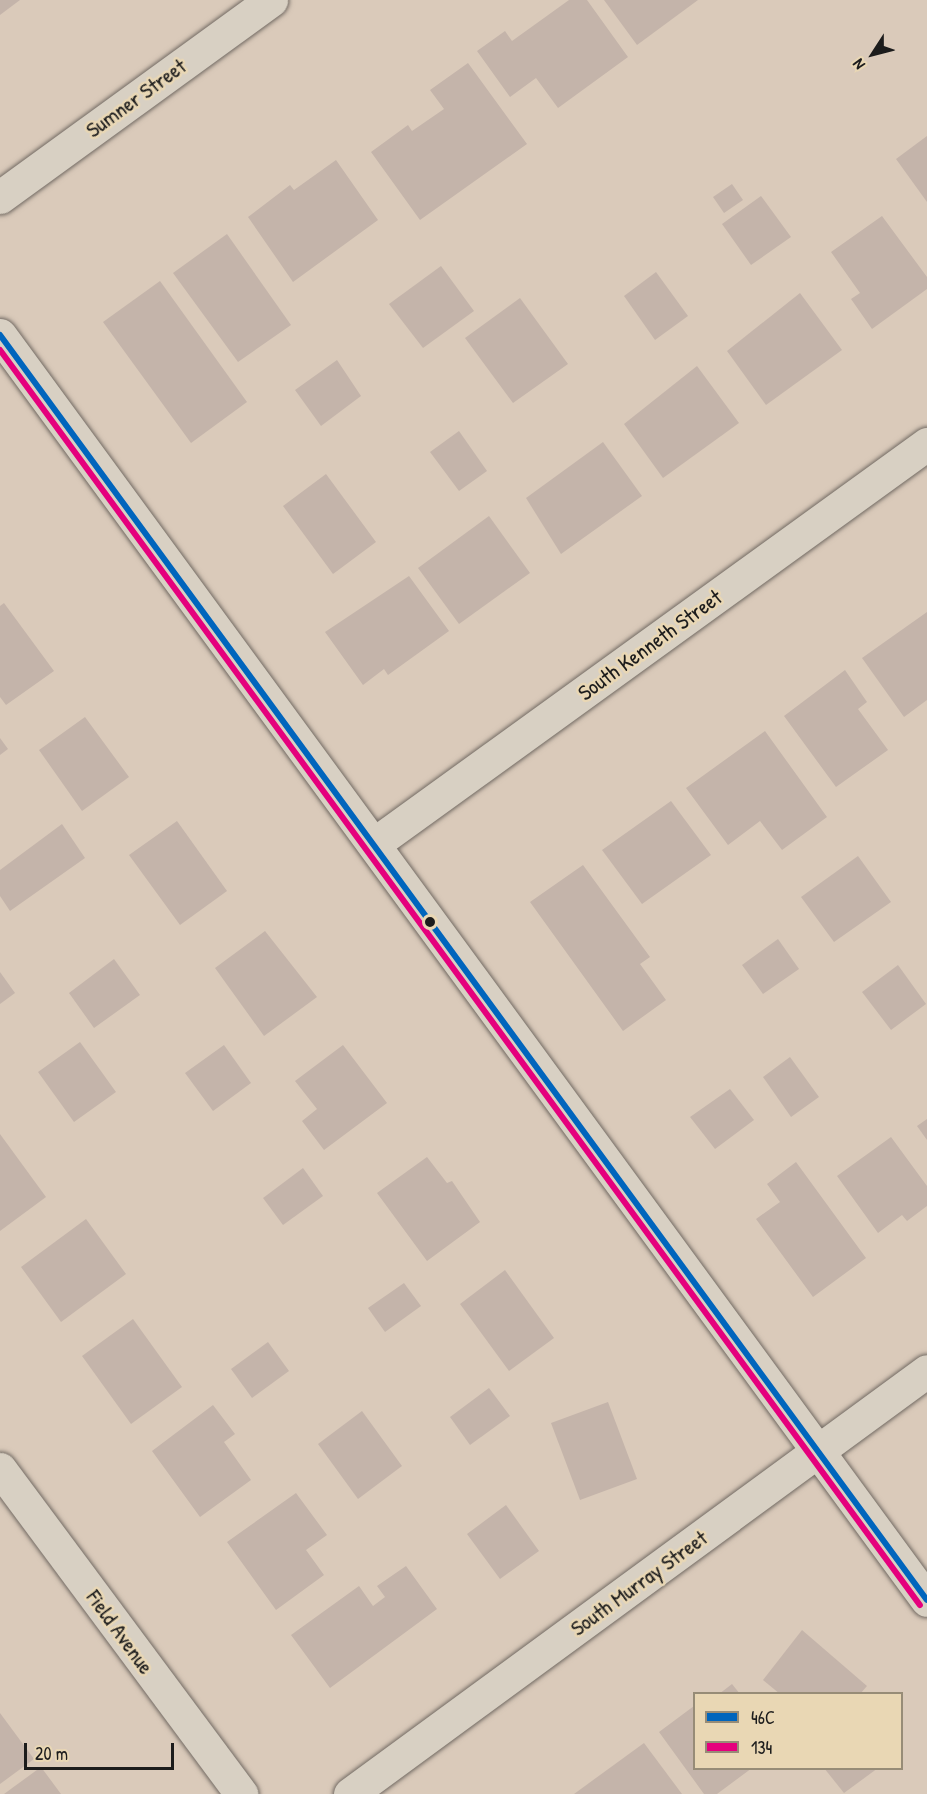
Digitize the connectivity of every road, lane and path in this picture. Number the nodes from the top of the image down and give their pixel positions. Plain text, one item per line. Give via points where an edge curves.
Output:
1 (272, 0) edge
2 (0, 197) edge
3 (0, 335) edge
4 (927, 444) edge
5 (374, 844) junction
6 (927, 1371) edge
7 (817, 1451) junction
8 (0, 1469) edge
9 (927, 1600) edge
10 (241, 1794) edge
11 (350, 1794) edge

1 - 2 street, Sumner Street
3 - 5 street
4 - 5 street, South Kenneth Street
5 - 7 street
6 - 7 street, South Murray Street
7 - 9 street
7 - 11 street, South Murray Street
8 - 10 street, Field Avenue

